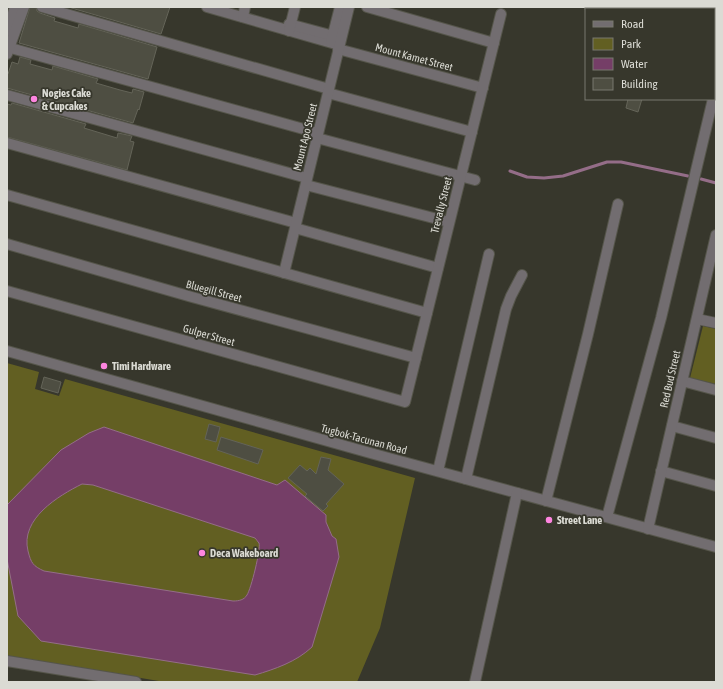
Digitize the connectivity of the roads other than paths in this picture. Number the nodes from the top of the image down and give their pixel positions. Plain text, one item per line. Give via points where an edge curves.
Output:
1 (16, 7) edge
2 (24, 7) edge
3 (42, 7) edge
4 (207, 7) edge
5 (229, 7) edge
6 (295, 7) edge
7 (340, 7) edge
8 (349, 7) edge
9 (367, 7) edge
10 (244, 12) edge
11 (501, 14) dead end
12 (290, 27) junction
13 (7, 31) edge
14 (336, 42) junction
15 (494, 43) junction
16 (8, 49) edge
17 (483, 88) junction
18 (328, 91) junction
19 (7, 95) edge
20 (713, 100) edge
21 (712, 121) edge
22 (472, 132) junction
23 (318, 136) junction
24 (7, 143) edge
25 (461, 176) junction
26 (475, 180) dead end
27 (306, 182) junction
28 (7, 195) edge
29 (618, 204) dead end
30 (449, 222) junction
31 (296, 226) junction
32 (716, 235) edge
33 (7, 244) edge
34 (489, 254) dead end
35 (438, 268) junction
36 (284, 273) junction
37 (522, 275) dead end
38 (712, 275) edge
39 (7, 291) edge
40 (427, 313) junction
41 (696, 319) junction
42 (716, 324) edge
43 (7, 352) edge
44 (416, 358) junction
45 (682, 381) junction
46 (716, 390) edge
47 (404, 402) joint
48 (672, 426) junction
49 (716, 438) edge
50 (438, 471) junction
51 (661, 471) junction
52 (466, 479) junction
53 (716, 486) edge
54 (517, 493) junction
55 (546, 501) junction
56 (607, 517) junction
57 (648, 529) junction
58 (716, 547) edge
59 (7, 661) edge
60 (136, 682) edge
61 (476, 682) edge

1 - 13 street
2 - 16 street
3 - 18 street
4 - 10 street, Mount Kamet Street
5 - 10 street, Mount Kamet Street
6 - 12 street
7 - 14 street, Mount Apo Street
8 - 14 street, Mount Apo Street
9 - 15 street
10 - 12 street, Mount Kamet Street
11 - 15 street, Trevally Street
12 - 14 street, Mount Kamet Street
14 - 17 street, Mount Kamet Street
14 - 18 street, Mount Apo Street
15 - 17 street, Trevally Street
16 - 23 street
17 - 22 street, Trevally Street
18 - 22 street
18 - 23 street, Mount Apo Street
19 - 27 street
20 - 21 street
21 - 56 street
22 - 25 street, Trevally Street
23 - 25 street
23 - 27 street, Mount Apo Street
24 - 31 street
25 - 26 street
25 - 30 street, Trevally Street
27 - 30 street
27 - 31 street, Mount Apo Street
28 - 36 street
29 - 55 street
30 - 35 street, Trevally Street
31 - 35 street
31 - 36 street, Mount Apo Street
32 - 38 street, Red Bud Street
33 - 44 street, Bluegill Street
34 - 50 street
35 - 40 street, Trevally Street
36 - 40 street
37 - 52 street via 506,309
38 - 41 street, Red Bud Street
39 - 47 street, Gulper Street
40 - 44 street, Trevally Street
41 - 42 street
41 - 45 street, Red Bud Street
43 - 50 street, Tugbok-Tacunan Road
44 - 47 street, Trevally Street
45 - 46 street
45 - 48 street, Red Bud Street
48 - 49 street
48 - 51 street, Red Bud Street
50 - 52 street, Tugbok-Tacunan Road
51 - 53 street
51 - 57 street, Red Bud Street
52 - 54 street, Tugbok-Tacunan Road
54 - 55 street, Tugbok-Tacunan Road
54 - 61 street
55 - 56 street, Tugbok-Tacunan Road
56 - 57 street, Tugbok-Tacunan Road
57 - 58 street, Tugbok-Tacunan Road
59 - 60 street

